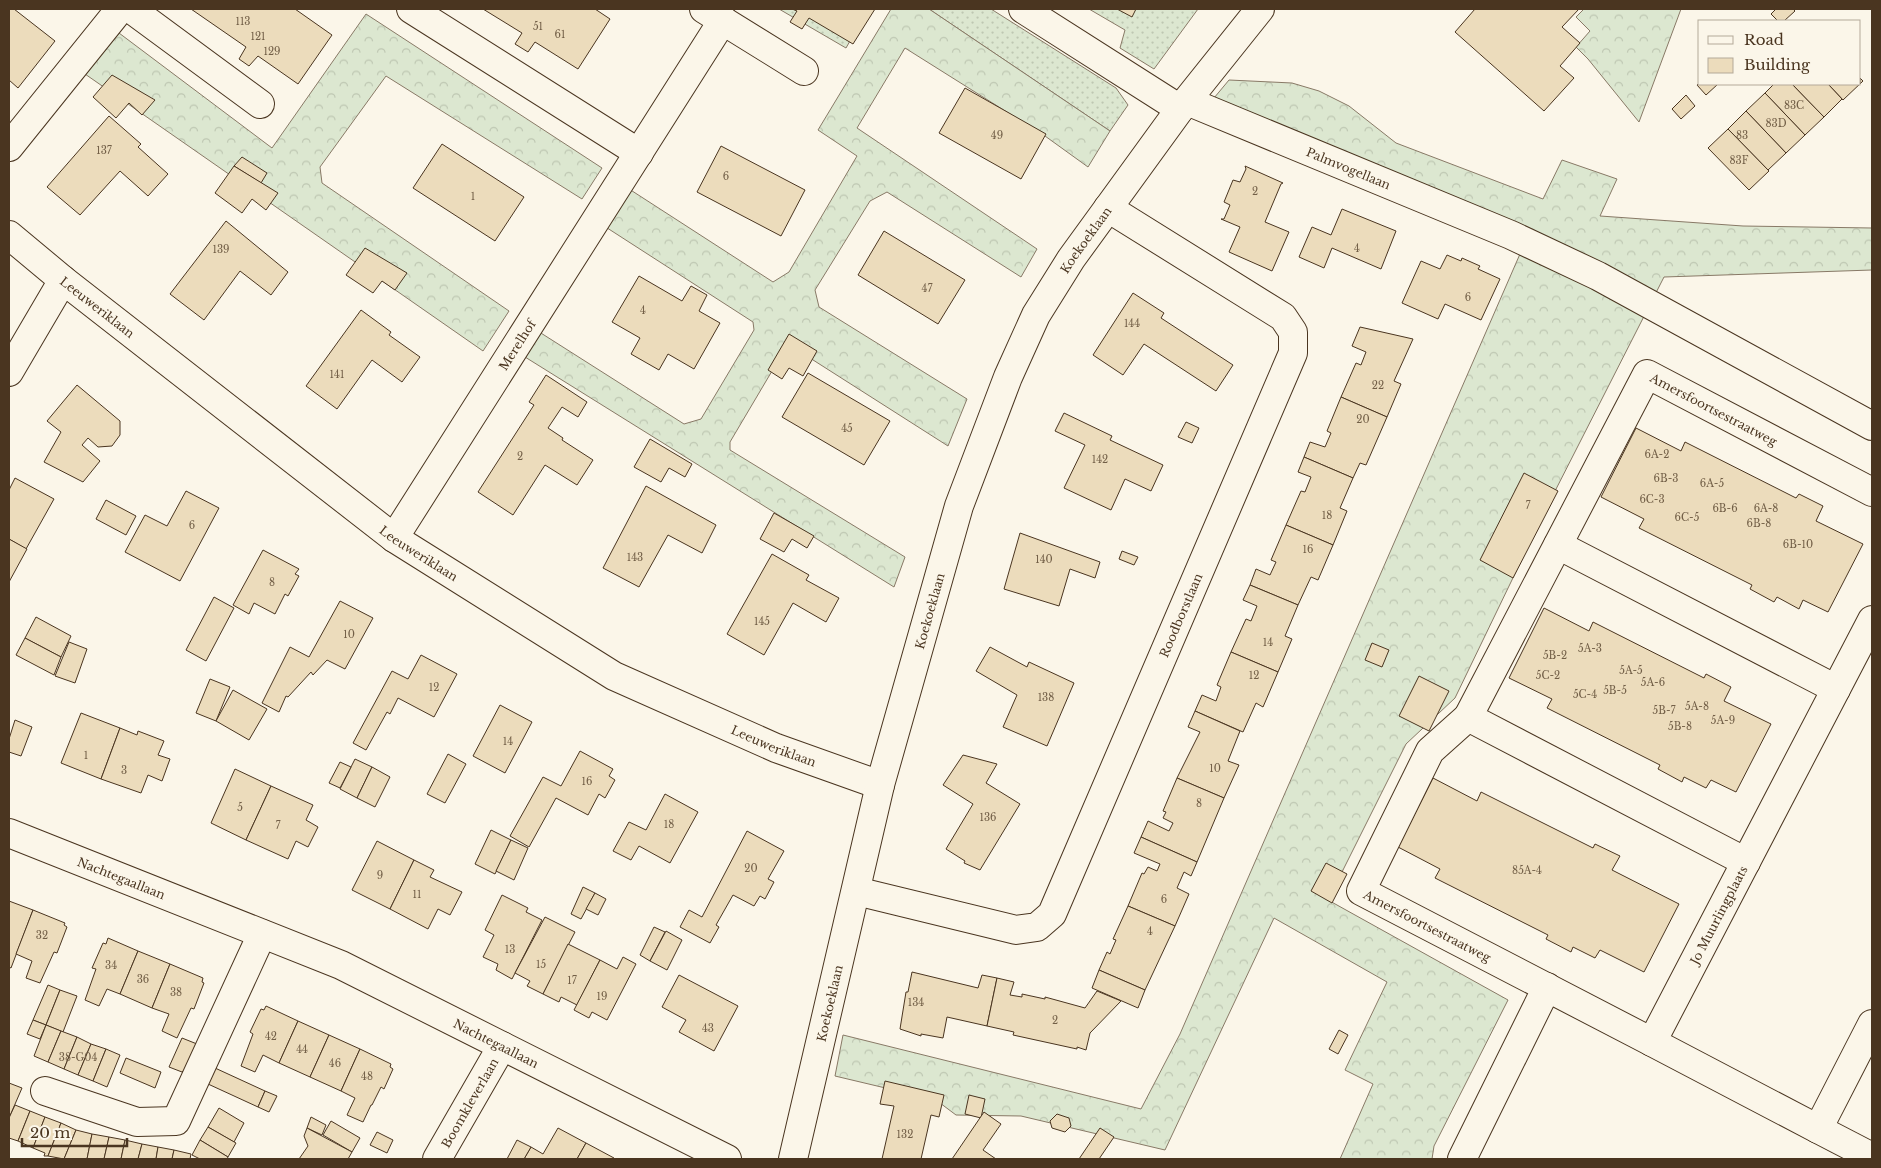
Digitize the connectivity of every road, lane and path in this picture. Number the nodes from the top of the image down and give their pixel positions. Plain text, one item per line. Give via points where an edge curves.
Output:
1 (120, 9) edge
2 (131, 9) edge
3 (410, 9) edge
4 (1023, 9) edge
5 (1260, 9) edge
6 (714, 15) edge
7 (804, 71) dead end
8 (260, 104) dead end
9 (1184, 105) junction
10 (13, 133) edge
11 (639, 153) junction
12 (1108, 208) junction
13 (9, 234) edge
14 (63, 280) junction
15 (9, 372) edge
16 (1872, 426) edge
17 (1872, 492) edge
18 (394, 538) junction
19 (1558, 545) junction
20 (1872, 620) edge
21 (1836, 689) junction
22 (1468, 717) junction
23 (880, 785) junction
24 (9, 833) edge
25 (1746, 862) junction
26 (856, 891) junction
27 (262, 934) junction
28 (1547, 987) junction
29 (1872, 1024) edge
30 (1652, 1042) junction
31 (502, 1046) junction
32 (45, 1091) dead end
33 (1818, 1129) junction
34 (1872, 1157) edge
35 (437, 1159) edge
36 (727, 1159) edge
37 (793, 1159) edge
38 (1462, 1159) edge

1 - 10 street
2 - 8 street
3 - 11 street
4 - 9 street
5 - 9 street, Koekoeklaan
6 - 7 street, Merelhof
6 - 11 street, Merelhof
9 - 12 street, Koekoeklaan
9 - 16 street, Palmvogellaan via 1510,235 1598,276
11 - 18 street, Merelhof
12 - 23 street, Koekoeklaan via 1036,315 1008,377 959,506
12 - 26 street, Roodborstlaan via 1283,317 1293,332 1292,353 1052,914 1036,927 1016,930
13 - 14 street, Leeuweriklaan
14 - 15 street
14 - 18 street, Leeuweriklaan
17 - 19 street, Amersfoortsestraatweg via 1647,374
18 - 23 street, Leeuweriklaan via 614,676 776,748
19 - 21 street
19 - 22 street, Amersfoortsestraatweg
20 - 21 street, Jo Muurlingplaats
21 - 25 street, Jo Muurlingplaats
22 - 25 street
22 - 28 street, Amersfoortsestraatweg via 1430,751 1361,891
23 - 26 street, Koekoeklaan
24 - 27 street, Nachtegaallaan
25 - 30 street, Jo Muurlingplaats
26 - 37 street, Koekoeklaan
27 - 31 street, Nachtegaallaan via 341,965
27 - 32 street via 176,1120 137,1122
28 - 30 street, Amersfoortsestraatweg
28 - 38 street
29 - 33 street
30 - 33 street
31 - 35 street, Boomkleverlaan
31 - 36 street, Nachtegaallaan
33 - 34 street

